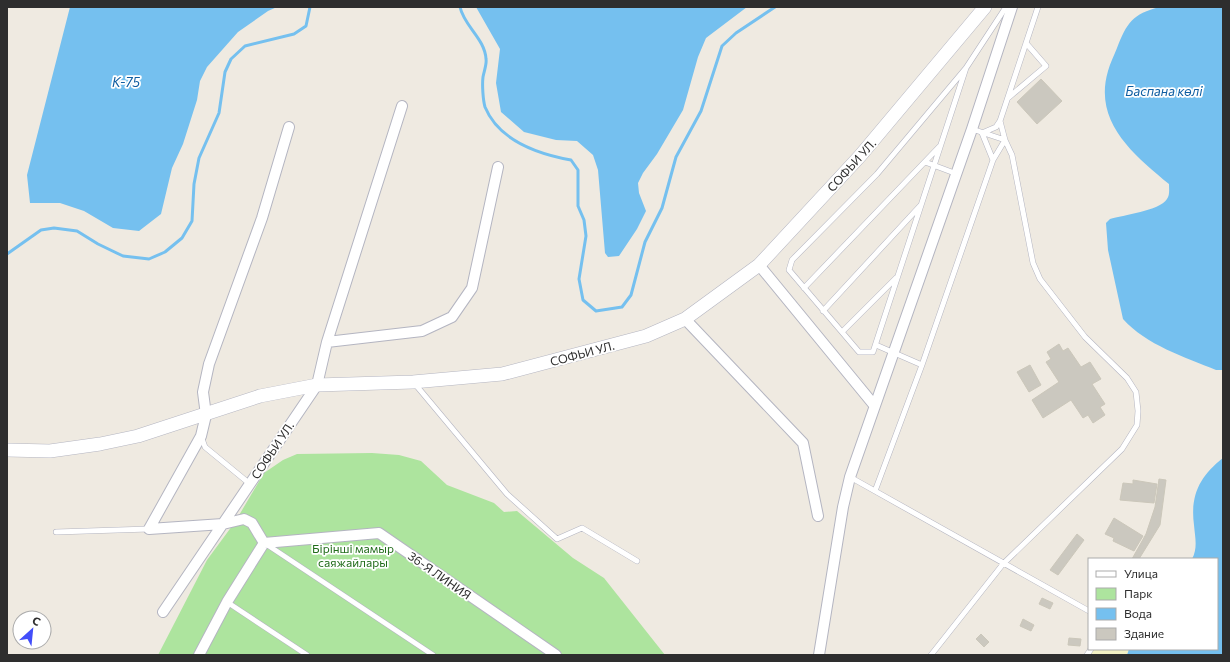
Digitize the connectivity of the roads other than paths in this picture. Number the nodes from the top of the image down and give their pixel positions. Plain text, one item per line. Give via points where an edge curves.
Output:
1 (985, 7) edge
2 (1006, 7) edge
3 (1012, 7) edge
4 (1038, 7) edge
5 (1026, 43) junction
6 (966, 68) junction
7 (1008, 98) junction
8 (402, 106) dead end
9 (1000, 121) junction
10 (289, 128) dead end
11 (972, 129) junction
12 (982, 133) junction
13 (1005, 140) junction
14 (941, 145) junction
15 (993, 160) junction
16 (925, 162) junction
17 (934, 165) junction
18 (498, 167) dead end
19 (957, 174) junction
20 (922, 204) junction
21 (759, 266) junction
22 (898, 276) junction
23 (804, 288) junction
24 (823, 311) junction
25 (685, 319) junction
26 (842, 332) junction
27 (327, 342) junction
28 (876, 345) junction
29 (893, 352) junction
30 (922, 365) junction
31 (413, 382) junction
32 (317, 384) junction
33 (874, 405) junction
34 (206, 415) junction
35 (201, 436) junction
36 (7, 450) edge
37 (850, 478) junction
38 (250, 484) junction
39 (875, 491) junction
40 (818, 516) dead end
41 (222, 524) junction
42 (148, 529) junction
43 (56, 532) dead end
44 (264, 543) junction
45 (638, 561) dead end
46 (1003, 564) junction
47 (227, 602) junction
48 (1088, 610) edge
49 (163, 612) dead end
50 (198, 655) edge
51 (307, 655) edge
52 (433, 655) edge
53 (556, 655) edge
54 (819, 655) edge
55 (932, 655) edge

1 - 21 street, СОФЬИ УЛ. via 860,156
2 - 6 lane
3 - 11 street
4 - 5 lane
5 - 7 lane
5 - 7 lane via 1046,66
6 - 14 lane
6 - 23 lane via 877,174 792,260 788,270
7 - 9 lane
8 - 27 street
9 - 12 lane via 996,127
9 - 13 lane
10 - 34 street via 262,218 209,364 203,392
11 - 12 lane
11 - 19 street
12 - 13 lane
12 - 15 lane
13 - 15 lane
13 - 46 lane via 1012,155 1029,251 1040,279 1085,337 1127,378 1136,392 1138,411 1136,425 1122,449
14 - 16 lane
14 - 17 lane
15 - 30 lane
16 - 17 lane
16 - 23 lane
17 - 19 lane
17 - 20 lane
18 - 27 street via 472,288 452,316 422,331
19 - 29 street
20 - 22 lane
20 - 24 lane
21 - 25 street, СОФЬИ УЛ.
21 - 33 street
22 - 26 lane
22 - 28 lane
23 - 24 lane
24 - 26 lane
25 - 31 street, СОФЬИ УЛ. via 646,336 502,374
25 - 40 street via 803,443
26 - 28 lane via 859,352 873,352
27 - 32 street
28 - 29 lane
29 - 30 lane
29 - 33 street
30 - 39 lane
31 - 32 street, СОФЬИ УЛ.
31 - 45 lane via 507,494 558,539 582,528
32 - 34 street via 260,396
32 - 38 street, СОФЬИ УЛ.
33 - 37 street
34 - 35 street
34 - 36 street via 138,436 100,444 50,451
35 - 38 lane via 205,446
35 - 42 street
37 - 39 lane
37 - 54 street
38 - 41 street, СОФЬИ УЛ.
39 - 46 lane
41 - 42 street
41 - 44 street via 244,520 252,523
41 - 49 street, СОФЬИ УЛ.
42 - 43 lane
44 - 47 street
44 - 52 lane
44 - 53 street, 36-Я ЛИНИЯ via 379,533
46 - 48 lane
46 - 55 lane
47 - 50 street
47 - 51 lane

